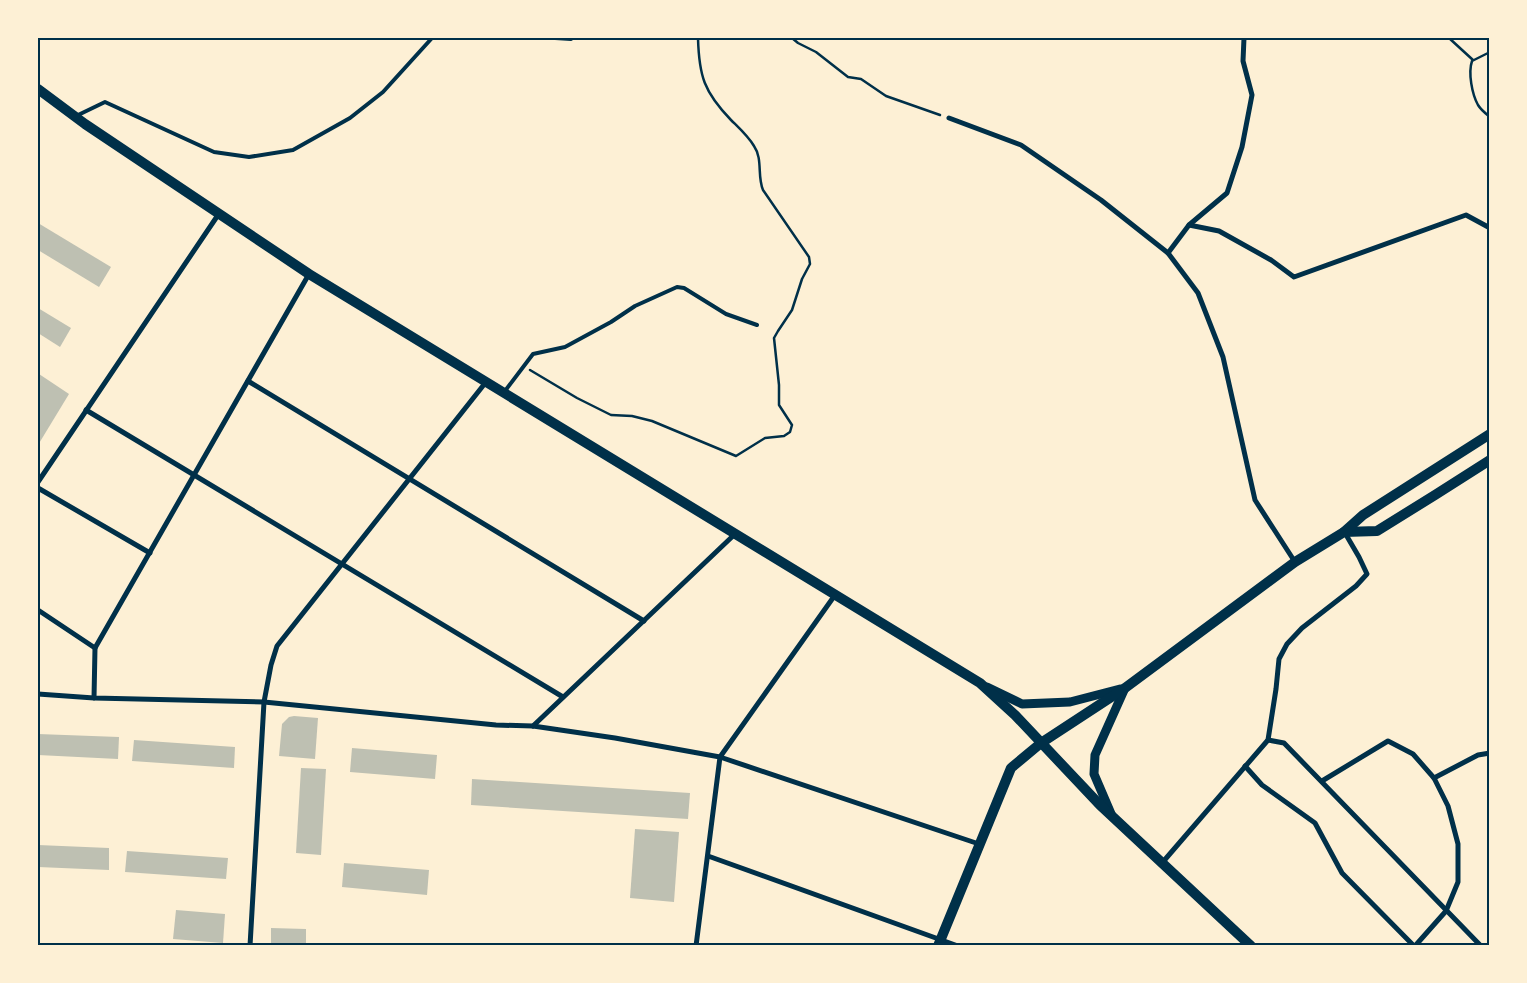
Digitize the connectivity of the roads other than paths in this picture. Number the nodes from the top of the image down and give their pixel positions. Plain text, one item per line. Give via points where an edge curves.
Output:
1 (432, 38) edge
2 (555, 38) edge
3 (1244, 38) edge
4 (571, 39) dead end
5 (38, 89) edge
6 (74, 116) junction
7 (948, 118) road end
8 (218, 215) junction
9 (1189, 224) junction
10 (1490, 228) edge
11 (1168, 254) junction
12 (308, 274) junction
13 (757, 325) dead end
14 (248, 381) junction
15 (486, 382) junction
16 (504, 393) junction
17 (86, 410) junction
18 (1490, 434) edge
19 (1490, 460) edge
20 (194, 475) junction
21 (409, 478) junction
22 (38, 482) edge
23 (38, 488) edge
24 (1344, 532) junction
25 (735, 534) junction
26 (150, 553) junction
27 (1295, 562) junction
28 (342, 564) junction
29 (835, 595) junction
30 (38, 610) edge
31 (644, 621) junction
32 (95, 648) junction
33 (980, 683) junction
34 (1125, 688) junction
35 (38, 694) edge
36 (563, 697) junction
37 (94, 698) junction
38 (264, 702) junction
39 (533, 726) junction
40 (1268, 740) junction
41 (1041, 743) junction
42 (1490, 753) edge
43 (720, 757) junction
44 (1245, 766) junction
45 (1434, 778) junction
46 (1322, 781) junction
47 (1112, 816) junction
48 (979, 844) junction
49 (708, 856) junction
50 (1162, 863) junction
51 (1446, 911) junction
52 (939, 942) edge
53 (250, 946) edge
54 (696, 946) edge
55 (958, 946) edge
56 (1251, 946) edge
57 (1415, 946) edge
58 (1481, 946) edge

1 - 6 lane via 383,92 350,118 293,150 249,157 214,152 105,102
2 - 4 lane
3 - 9 street via 1244,61 1252,95 1242,147 1227,193
5 - 6 main road
6 - 8 main road
7 - 11 street via 1021,145 1101,200
8 - 12 main road
8 - 17 street
9 - 10 street via 1219,231 1294,277 1466,215
9 - 11 street
11 - 27 street via 1198,294 1223,357 1255,500
12 - 14 street
12 - 15 main road
13 - 16 lane via 726,314 684,288 677,287 635,306 565,347 534,354
14 - 20 street
14 - 21 street
15 - 16 main road
15 - 21 street
16 - 25 main road
17 - 20 street
17 - 22 street
18 - 24 main road via 1363,515
19 - 24 main road via 1377,531
20 - 26 street
20 - 28 street
21 - 28 street
21 - 31 street
23 - 26 street
24 - 27 main road
24 - 40 street via 1367,574 1286,644 1279,659
25 - 29 main road
25 - 31 street
26 - 32 street
27 - 34 main road
28 - 36 street
28 - 38 street via 277,646 270,665
29 - 33 main road
29 - 43 street
30 - 32 street
31 - 36 street
32 - 37 street
33 - 34 street via 1022,704 1070,702
33 - 41 main road
34 - 41 main road
34 - 47 street via 1095,755 1094,774
35 - 37 street
36 - 39 street
37 - 38 street
38 - 39 street
38 - 53 street
39 - 43 street
40 - 44 street
40 - 46 street via 1284,743
41 - 47 main road
41 - 48 main road via 1011,768
42 - 45 street via 1478,755
43 - 48 street
43 - 49 street
44 - 50 street
44 - 57 street via 1262,785 1315,823 1342,873
45 - 46 street via 1413,754 1388,741
45 - 51 street via 1448,806 1458,844 1458,882
46 - 51 street
47 - 50 main road
48 - 52 main road
49 - 52 street
49 - 54 street
50 - 56 main road
51 - 57 street
51 - 58 street
52 - 55 street

